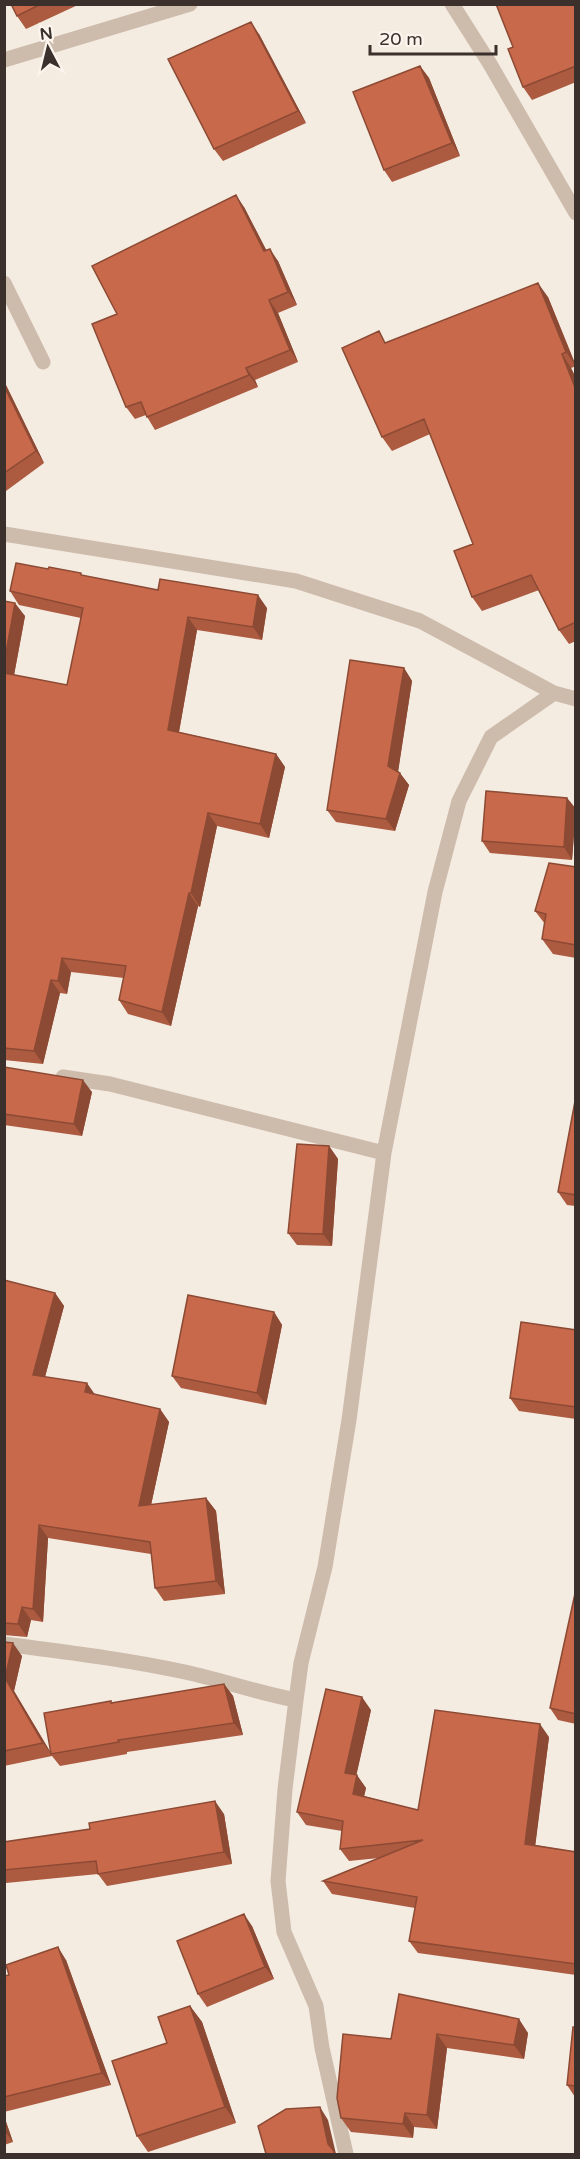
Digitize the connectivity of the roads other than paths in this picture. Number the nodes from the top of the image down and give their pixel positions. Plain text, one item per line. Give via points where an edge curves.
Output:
1 (190, 4) edge
2 (453, 4) edge
3 (4, 60) edge
4 (576, 213) edge
5 (4, 283) edge
6 (43, 363) dead end
7 (4, 534) edge
8 (554, 693) junction
9 (576, 699) edge
10 (51, 1075) edge
11 (384, 1153) junction
12 (4, 1644) edge
13 (296, 1700) junction
14 (346, 2154) edge

1 - 3 street
2 - 4 street
5 - 6 street
7 - 8 street via 296,581 420,621
8 - 9 street
8 - 11 street via 491,737 459,801 435,892
10 - 11 street via 110,1084
11 - 13 street via 349,1420 325,1567
12 - 13 street via 188,1672
13 - 14 street via 278,1881 284,1932 316,2006

